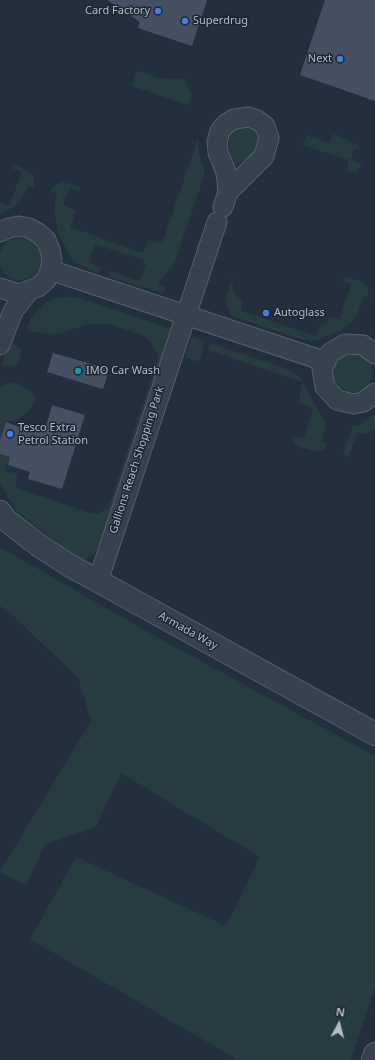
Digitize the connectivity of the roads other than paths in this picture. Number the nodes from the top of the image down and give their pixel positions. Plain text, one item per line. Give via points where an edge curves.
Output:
1 (223, 207) dead end
2 (0, 232) edge
3 (50, 270) junction
4 (0, 288) edge
5 (28, 292) junction
6 (185, 316) junction
7 (0, 346) edge
8 (375, 354) edge
9 (324, 361) junction
10 (375, 393) edge
11 (2, 518) edge
12 (98, 581) junction
13 (375, 734) edge
14 (375, 1054) edge
15 (373, 1060) edge

1 - 6 street, Gallions Reach Shopping Park
2 - 3 street via 19,226 38,233 46,240 50,250
3 - 5 street via 46,280
3 - 6 street
4 - 5 street via 19,294
5 - 7 street via 13,311
6 - 9 street
6 - 12 street, Gallions Reach Shopping Park
8 - 9 street via 363,345 345,344 330,353
9 - 10 street via 322,369 325,386 336,400 354,404 363,402
11 - 12 street, Armada Way via 41,547
12 - 13 street, Armada Way
14 - 15 street

